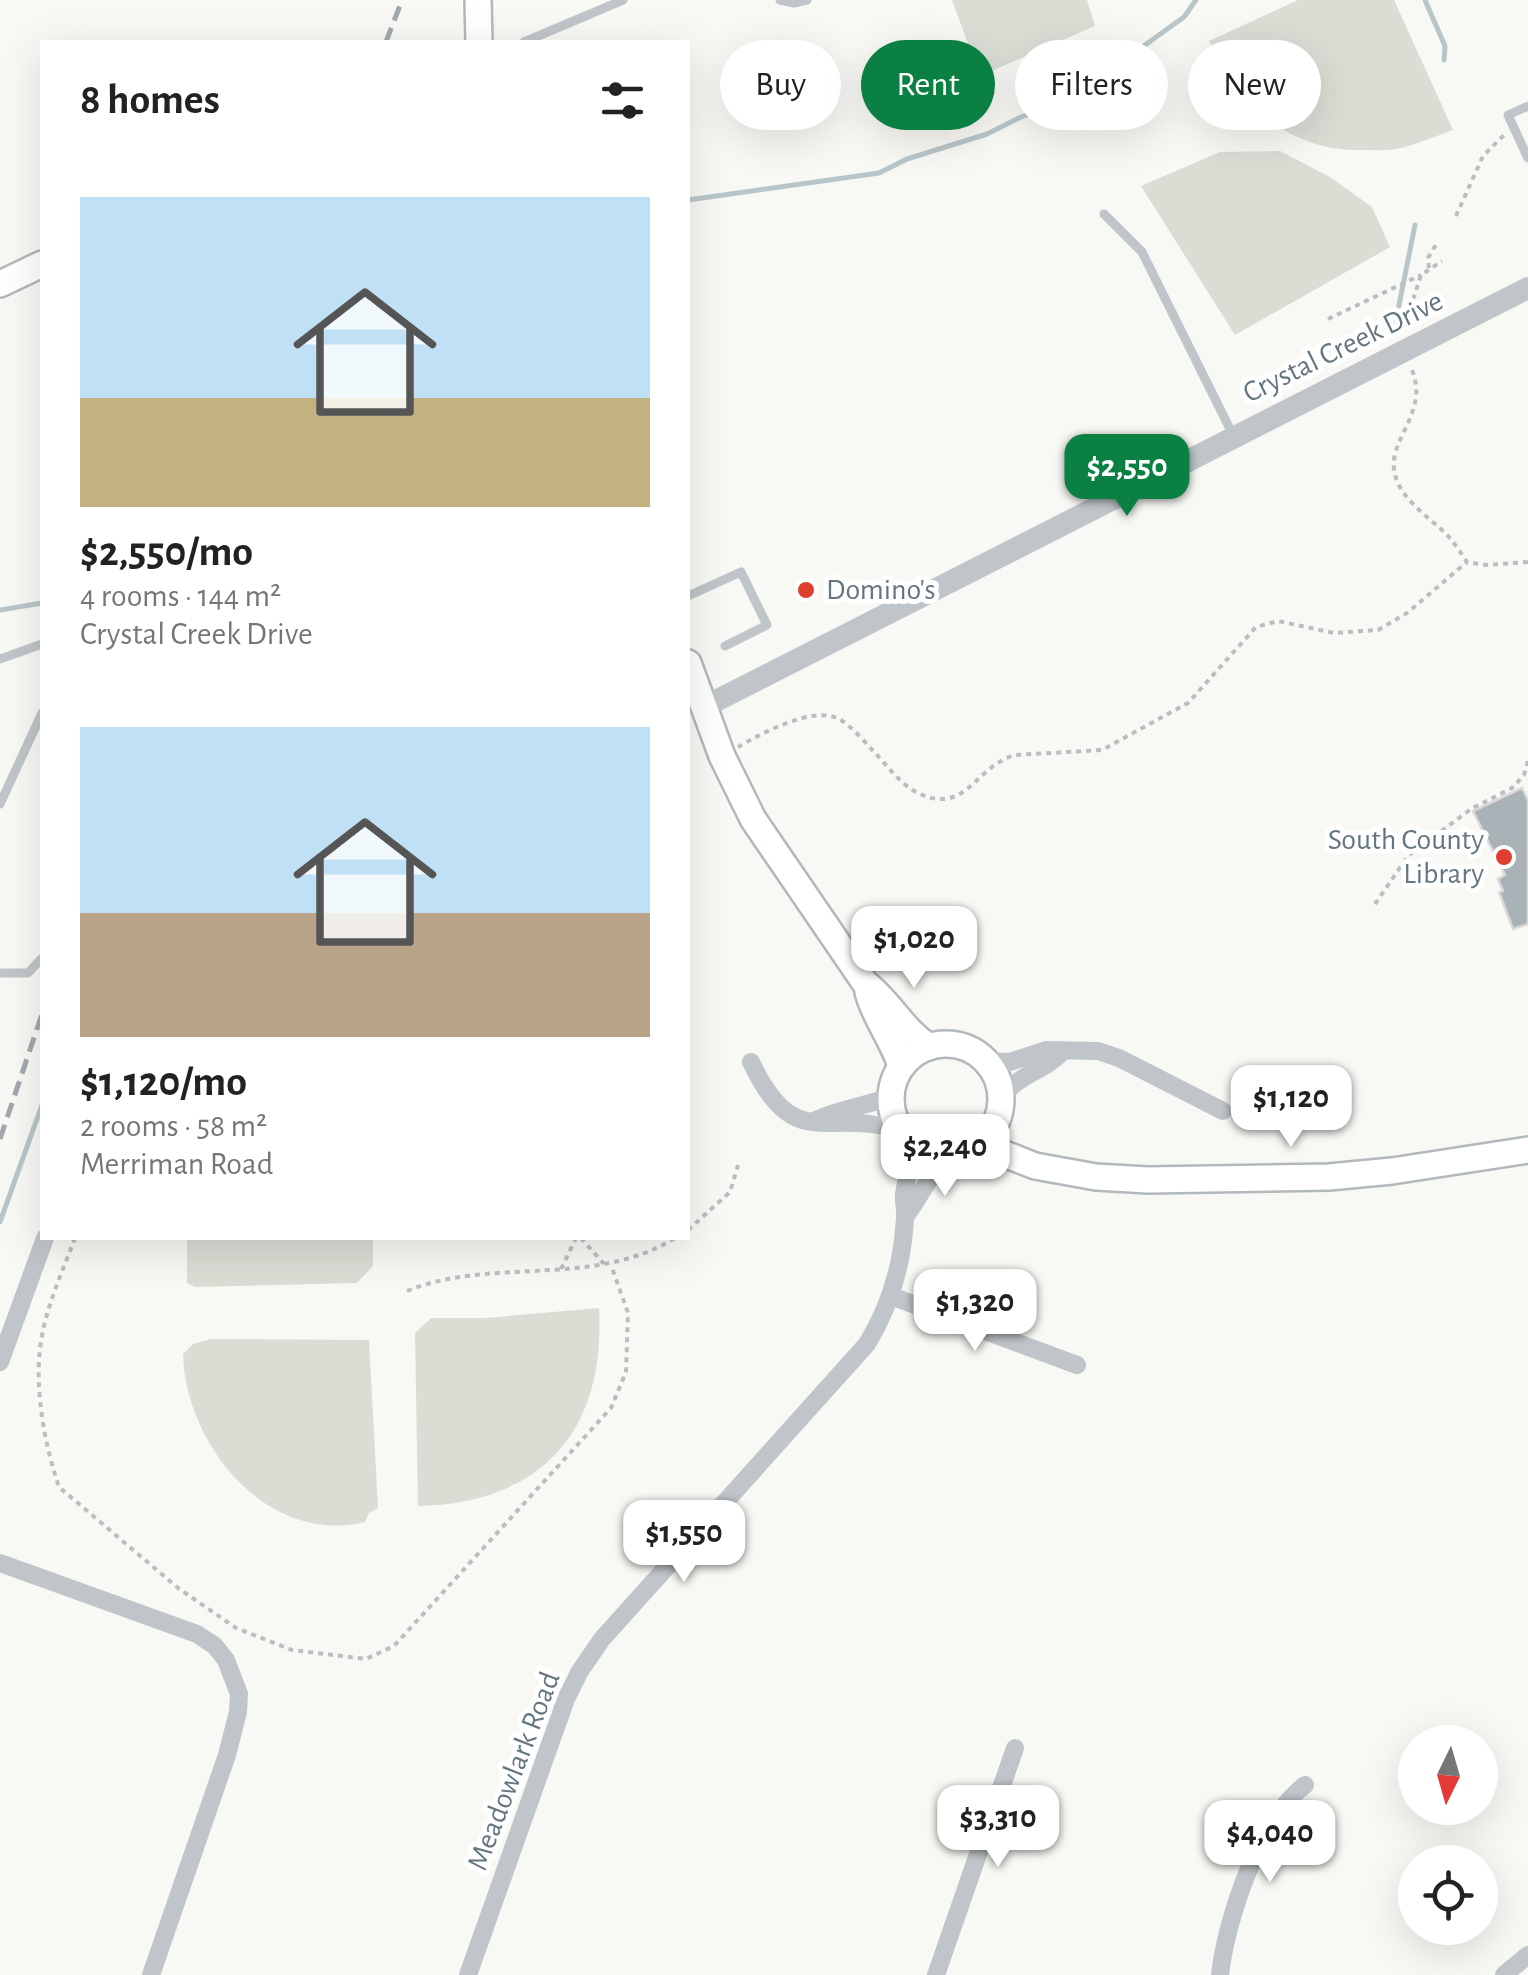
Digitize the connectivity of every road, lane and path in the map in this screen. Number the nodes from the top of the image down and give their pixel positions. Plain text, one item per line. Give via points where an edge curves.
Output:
1 (478, 0) edge
2 (624, 0) edge
3 (780, 0) edge
4 (807, 0) edge
5 (479, 40) edge
6 (529, 40) edge
7 (1528, 106) edge
8 (1514, 129) junction
9 (1528, 158) edge
10 (1104, 214) dead end
11 (1456, 216) dead end
12 (1437, 243) dead end
13 (1442, 261) dead end
14 (40, 265) edge
15 (1430, 268) junction
16 (1421, 274) junction
17 (0, 284) edge
18 (1528, 288) edge
19 (1328, 319) dead end
20 (1402, 351) junction
21 (1233, 435) junction
22 (1467, 562) junction
23 (1528, 562) edge
24 (690, 595) edge
25 (40, 645) edge
26 (724, 646) dead end
27 (0, 659) edge
28 (690, 668) edge
29 (704, 707) junction
30 (40, 718) edge
31 (722, 756) junction
32 (1528, 761) edge
33 (0, 804) edge
34 (1375, 904) dead end
35 (40, 960) edge
36 (0, 973) edge
37 (865, 983) junction
38 (929, 1046) junction
39 (1063, 1051) junction
40 (751, 1062) dead end
41 (986, 1062) junction
42 (901, 1066) junction
43 (890, 1096) junction
44 (1001, 1105) junction
45 (1223, 1111) dead end
46 (814, 1121) junction
47 (905, 1136) junction
48 (966, 1150) junction
49 (1528, 1150) edge
50 (738, 1165) dead end
51 (1051, 1167) junction
52 (905, 1218) junction
53 (690, 1228) edge
54 (44, 1240) edge
55 (74, 1240) edge
56 (577, 1240) edge
57 (580, 1240) edge
58 (670, 1240) edge
59 (608, 1265) junction
60 (561, 1268) junction
61 (407, 1292) dead end
62 (891, 1296) junction
63 (0, 1362) edge
64 (1077, 1365) dead end
65 (0, 1563) edge
66 (1015, 1748) dead end
67 (1304, 1785) dead end
68 (1528, 1955) edge
69 (151, 1975) edge
70 (468, 1975) edge
71 (936, 1975) edge
72 (1220, 1975) edge
73 (1504, 1975) edge

1 - 5 main road
2 - 6 lane
3 - 4 lane
7 - 8 lane via 1508,115
8 - 9 lane
8 - 11 path via 1483,156
10 - 21 lane via 1142,252
12 - 15 path
13 - 15 path
14 - 17 main road
15 - 16 path
16 - 19 path
16 - 20 path
18 - 20 street, Crystal Creek Drive
20 - 21 street, Crystal Creek Drive
20 - 22 path via 1416,388 1394,470 1408,497
21 - 29 street, Crystal Creek Drive
22 - 23 path
22 - 31 path via 1378,630 1334,633 1278,622 1256,627 1188,703 1115,746 1015,754 947,800 904,784 831,716 786,724
24 - 26 lane via 741,572 767,625
25 - 27 lane
28 - 29 main road
29 - 31 main road
30 - 33 lane
31 - 37 main road via 753,819
32 - 34 path via 1512,788 1408,856
35 - 36 lane via 28,973
37 - 38 main road
37 - 42 main road
38 - 41 main road via 960,1046
38 - 42 main road
39 - 41 street
39 - 44 street via 1010,1085
39 - 45 street via 1081,1048 1119,1058
40 - 46 street via 778,1108
41 - 44 main road
42 - 43 main road
43 - 46 street
43 - 47 main road
44 - 48 main road via 990,1132
44 - 51 main road via 1014,1138
46 - 47 street via 871,1124
47 - 48 main road via 933,1153
47 - 52 street, Meadowlark Road via 912,1161
48 - 51 main road via 992,1150
48 - 52 street, Meadowlark Road via 939,1165
49 - 51 main road via 1329,1177 1119,1179
50 - 53 path via 730,1192
52 - 62 street, Meadowlark Road
54 - 63 street
55 - 59 path via 40,1348 45,1425 60,1487 178,1588 236,1628 292,1650 366,1659 394,1646 611,1408 626,1372 628,1313
56 - 60 path
57 - 59 path
58 - 59 path
59 - 60 path
60 - 61 path via 450,1278
62 - 64 street
62 - 70 street, Meadowlark Road via 867,1344 580,1671
65 - 69 street via 197,1634 215,1646 234,1676 238,1712 227,1755
66 - 71 street
67 - 72 street via 1267,1828 1235,1910
68 - 73 street

